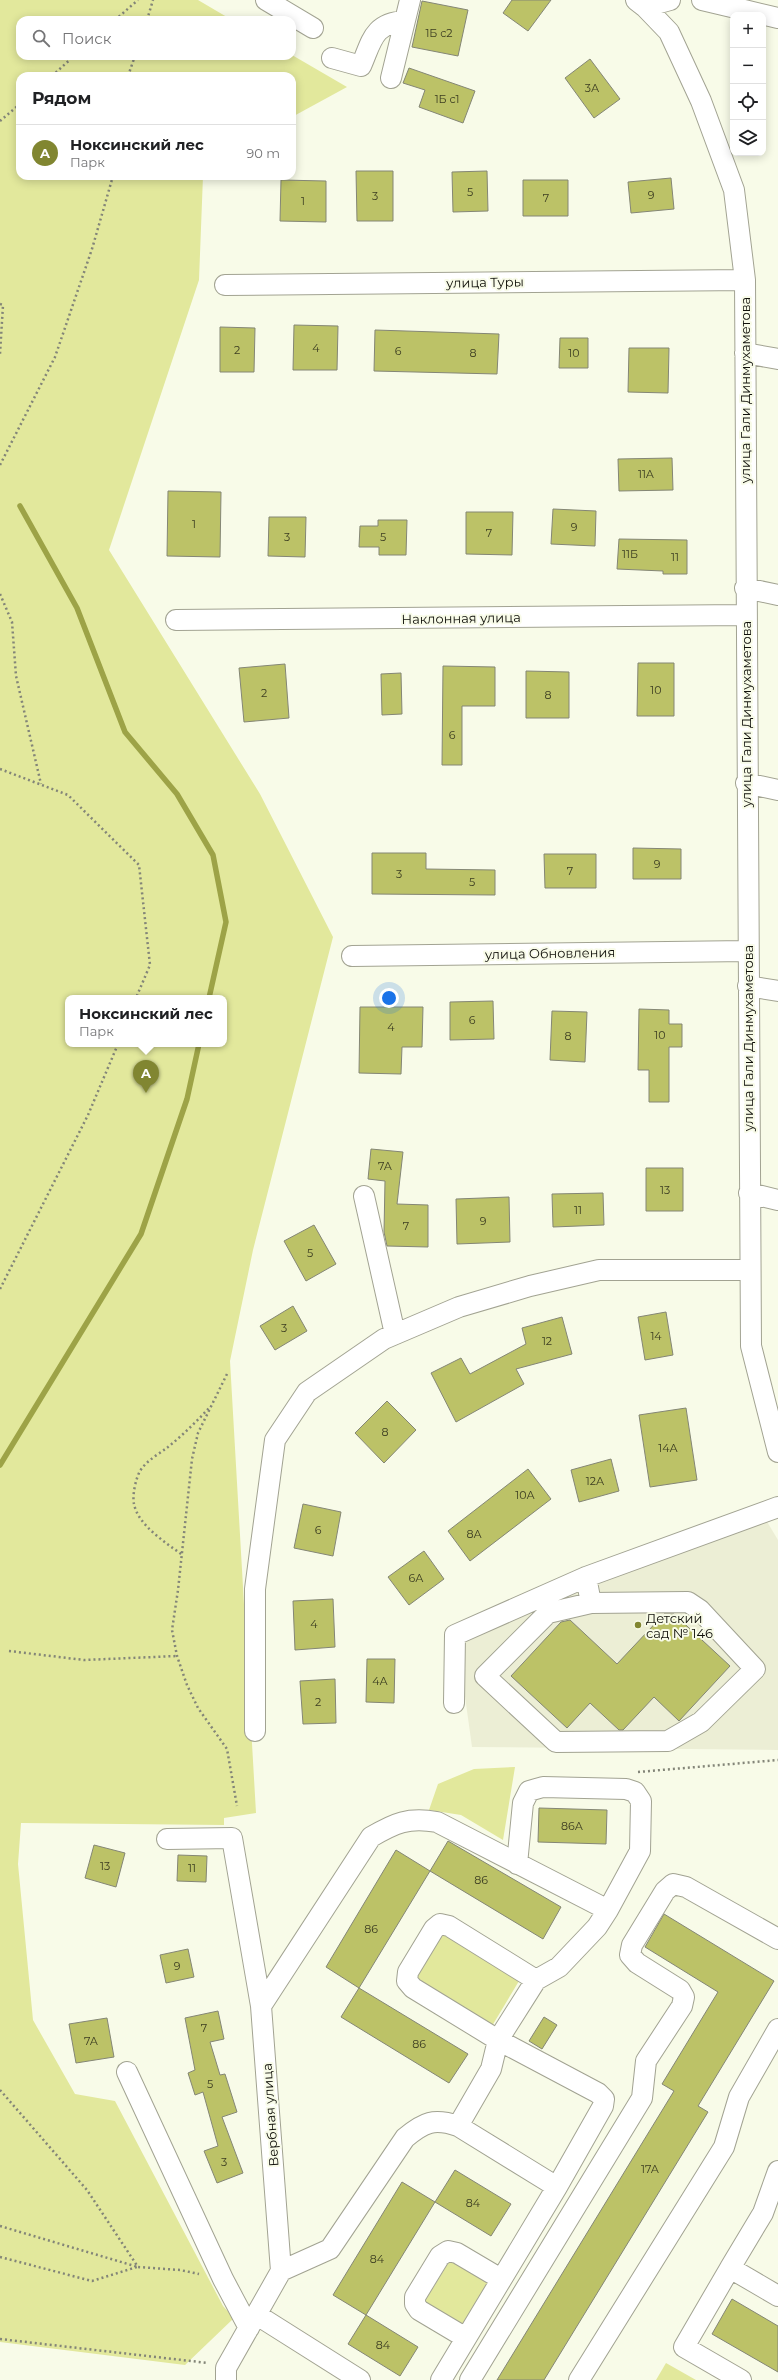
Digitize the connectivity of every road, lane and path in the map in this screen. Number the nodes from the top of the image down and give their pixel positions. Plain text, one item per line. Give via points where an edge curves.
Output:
1 (138, 0) edge
2 (154, 0) edge
3 (266, 0) edge
4 (410, 0) edge
5 (670, 0) edge
6 (702, 0) edge
7 (640, 3) edge
8 (777, 13) edge
9 (120, 16) edge
10 (148, 16) edge
11 (293, 16) edge
12 (296, 18) edge
13 (405, 22) junction
14 (313, 28) dead end
15 (332, 58) dead end
16 (70, 60) edge
17 (134, 60) edge
18 (56, 72) edge
19 (129, 72) edge
20 (391, 78) dead end
21 (16, 107) edge
22 (0, 121) edge
23 (113, 180) edge
24 (745, 280) junction
25 (225, 285) dead end
26 (0, 304) edge
27 (745, 353) junction
28 (0, 354) edge
29 (778, 359) edge
30 (0, 465) edge
31 (745, 588) junction
32 (0, 594) edge
33 (778, 595) edge
34 (745, 615) junction
35 (176, 620) dead end
36 (0, 769) edge
37 (746, 783) junction
38 (41, 784) junction
39 (778, 790) edge
40 (748, 951) junction
41 (352, 956) dead end
42 (748, 986) junction
43 (778, 991) edge
44 (137, 995) edge
45 (117, 1047) edge
46 (749, 1193) junction
47 (364, 1196) dead end
48 (778, 1200) edge
49 (750, 1270) junction
50 (0, 1289) edge
51 (395, 1334) junction
52 (227, 1374) dead end
53 (212, 1405) junction
54 (778, 1452) edge
55 (778, 1506) edge
56 (181, 1554) junction
57 (586, 1578) junction
58 (591, 1603) junction
59 (9, 1651) dead end
60 (177, 1656) junction
61 (454, 1703) dead end
62 (255, 1731) dead end
63 (778, 1760) edge
64 (636, 1772) dead end
65 (237, 1806) dead end
66 (167, 1839) dead end
67 (517, 1864) junction
68 (608, 1910) junction
69 (778, 1939) edge
70 (536, 1980) junction
71 (261, 2006) junction
72 (778, 2029) edge
73 (498, 2040) junction
74 (127, 2072) dead end
75 (0, 2090) edge
76 (458, 2126) junction
77 (778, 2171) edge
78 (557, 2187) junction
79 (771, 2218) edge
80 (0, 2226) edge
81 (0, 2257) edge
82 (138, 2267) junction
83 (730, 2268) junction
84 (281, 2271) junction
85 (223, 2279) junction
86 (501, 2279) junction
87 (778, 2296) edge
88 (253, 2322) junction
89 (466, 2338) junction
90 (0, 2339) edge
91 (213, 2364) dead end
92 (226, 2380) edge
93 (360, 2380) edge
94 (441, 2380) edge
95 (470, 2380) edge
96 (579, 2380) edge
97 (741, 2380) edge

1 - 9 path
2 - 10 path
3 - 11 street
4 - 13 street
5 - 7 street
6 - 8 street
7 - 24 street, улица Гали Динмухаметова via 669,32 701,101 734,190
12 - 14 street
13 - 15 street via 390,22 381,28 372,39 361,66
13 - 20 street
16 - 18 path
17 - 19 path
21 - 22 path
23 - 30 path via 55,357
24 - 25 street, улица Туры
24 - 27 street, улица Гали Динмухаметова
26 - 28 path via 3,305
27 - 29 street
27 - 31 street, улица Гали Динмухаметова
31 - 33 street
31 - 34 street, улица Гали Динмухаметова
32 - 38 path via 12,622 16,676
34 - 35 street, Наклонная улица
34 - 37 street, улица Гали Динмухаметова
36 - 38 path
37 - 39 street
37 - 40 street, улица Гали Динмухаметова
38 - 44 path via 68,795 139,865 150,966
40 - 41 street, улица Обновления
40 - 42 street, улица Гали Динмухаметова
42 - 43 street
42 - 46 street, улица Гали Динмухаметова
45 - 50 path via 88,1115
46 - 48 street
46 - 49 street, улица Гали Динмухаметова
47 - 51 street
49 - 51 street via 599,1270 530,1286 459,1307
49 - 54 street, улица Гали Динмухаметова via 751,1346
51 - 62 street via 307,1392 276,1440 255,1589
52 - 53 path
53 - 56 path via 198,1433 192,1459
53 - 56 path via 168,1447 150,1460 140,1471 135,1489 134,1504 140,1515 150,1528
55 - 57 street
56 - 60 path via 172,1630
57 - 58 street
57 - 61 street via 455,1635
58 - 58 street via 688,1602 700,1610 755,1669 701,1722 668,1741 556,1742 485,1676 548,1613
59 - 60 path via 84,1660
60 - 65 path via 186,1685 198,1708 227,1749
63 - 64 path
66 - 71 street, Вербная улица via 232,1838
67 - 68 street
67 - 68 street via 523,1803 529,1791 542,1788 626,1789 635,1792 641,1801 640,1851
67 - 71 street via 437,1822 419,1819 394,1823 371,1838
68 - 70 street via 597,1927 560,1967
69 - 95 street via 686,1887 673,1884 665,1890 632,1945 630,1955 637,1963 680,1990 684,1997 682,2006 646,2061 642,2098
70 - 73 street
70 - 73 street via 449,1926 440,1924 434,1929 408,1972 407,1981 413,1988
71 - 84 street, Вербная улица
72 - 96 street via 739,2097 724,2147
73 - 76 street via 491,2069
73 - 78 street via 598,2093 604,2099 603,2106
74 - 85 street
75 - 82 path via 87,2190
76 - 78 street
76 - 84 street via 442,2120 420,2125 405,2138 330,2249
77 - 79 street
78 - 86 street
79 - 83 street
80 - 82 path
81 - 82 path via 92,2281
82 - 85 path via 180,2270
83 - 87 street
83 - 97 street via 684,2347
84 - 88 street
85 - 88 street
86 - 89 street
86 - 89 street via 457,2253 448,2251 440,2256 415,2297 414,2304 419,2310
88 - 92 street via 226,2368
88 - 93 street
89 - 94 street
90 - 91 path

